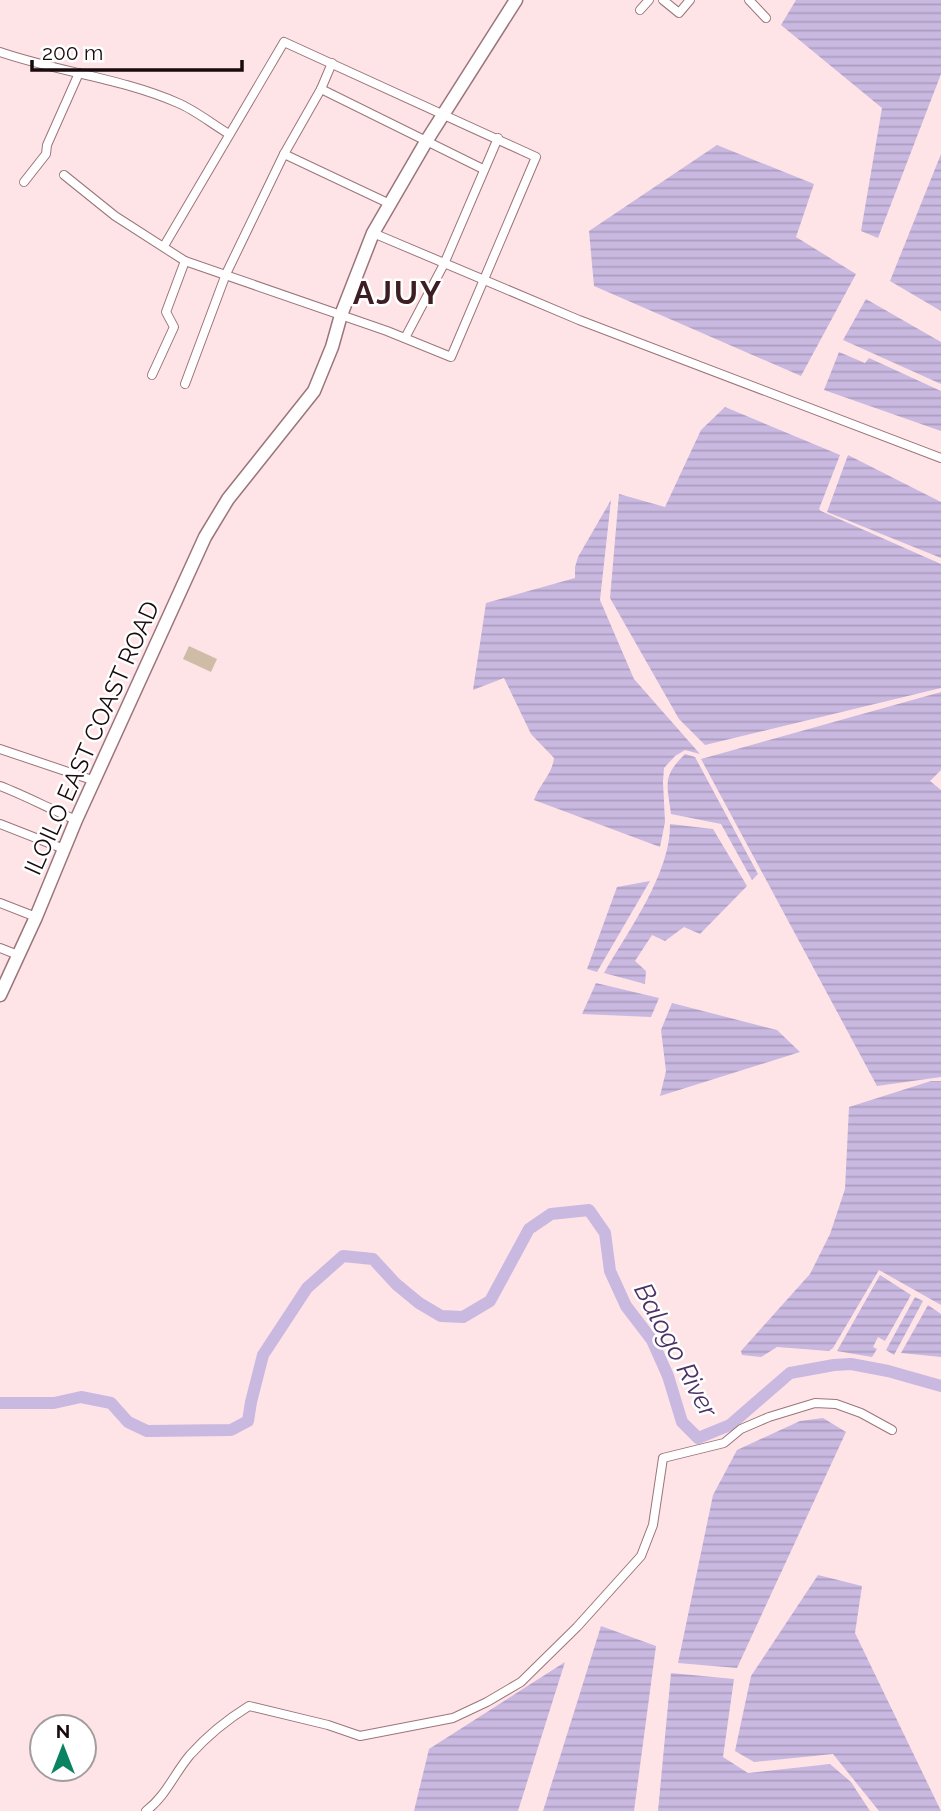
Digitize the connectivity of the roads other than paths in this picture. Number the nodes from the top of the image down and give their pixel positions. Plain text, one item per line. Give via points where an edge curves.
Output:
1 (516, 0) edge
2 (649, 0) edge
3 (663, 0) edge
4 (690, 0) edge
5 (749, 0) edge
6 (759, 4) edge
7 (640, 10) dead end
8 (766, 18) dead end
9 (0, 52) edge
10 (332, 64) junction
11 (79, 73) junction
12 (321, 89) junction
13 (445, 114) junction
14 (229, 134) junction
15 (498, 138) junction
16 (427, 140) junction
17 (284, 155) junction
18 (483, 170) junction
19 (64, 175) dead end
20 (24, 182) dead end
21 (390, 204) junction
22 (373, 233) junction
23 (164, 246) junction
24 (185, 261) junction
25 (444, 264) junction
26 (226, 274) junction
27 (482, 280) junction
28 (341, 315) junction
29 (405, 338) junction
30 (152, 375) dead end
31 (185, 384) dead end
32 (941, 458) edge
33 (0, 749) edge
34 (95, 781) junction
35 (0, 786) edge
36 (76, 820) junction
37 (0, 824) edge
38 (64, 849) junction
39 (0, 903) edge
40 (36, 917) junction
41 (0, 948) edge
42 (18, 955) junction
43 (0, 995) edge
44 (892, 1430) dead end
45 (146, 1811) edge

1 - 13 main road, ILOILO EAST COAST ROAD
2 - 7 street
3 - 4 street via 679,13
5 - 6 street
6 - 8 street
9 - 11 street
10 - 12 street
10 - 13 street
10 - 14 street via 284,42
11 - 14 street via 180,103
11 - 20 street via 46,154
12 - 16 street
12 - 17 street
13 - 15 street
13 - 16 main road, ILOILO EAST COAST ROAD
14 - 23 street
15 - 18 street
15 - 27 street via 536,157
16 - 18 street
16 - 21 main road, ILOILO EAST COAST ROAD
17 - 21 street
17 - 26 street
18 - 25 street
19 - 23 street via 114,216
21 - 22 main road, ILOILO EAST COAST ROAD
22 - 25 street
22 - 28 main road, ILOILO EAST COAST ROAD
23 - 24 street
24 - 26 street
24 - 30 street via 166,312 174,327
25 - 27 street
25 - 29 street
26 - 28 street
26 - 31 street
27 - 29 street via 451,357
27 - 32 street
28 - 29 street
28 - 34 main road, ILOILO EAST COAST ROAD via 314,391 228,499 205,537
33 - 34 street
34 - 36 main road, ILOILO EAST COAST ROAD
35 - 36 street
36 - 38 main road, ILOILO EAST COAST ROAD
37 - 38 street
38 - 40 main road, ILOILO EAST COAST ROAD
39 - 40 street
40 - 42 main road, ILOILO EAST COAST ROAD
41 - 42 street
42 - 43 main road, ILOILO EAST COAST ROAD
44 - 45 street via 836,1404 815,1403 741,1429 724,1443 663,1458 653,1525 641,1556 521,1682 453,1717 360,1736 249,1706 229,1718 190,1755 159,1802

